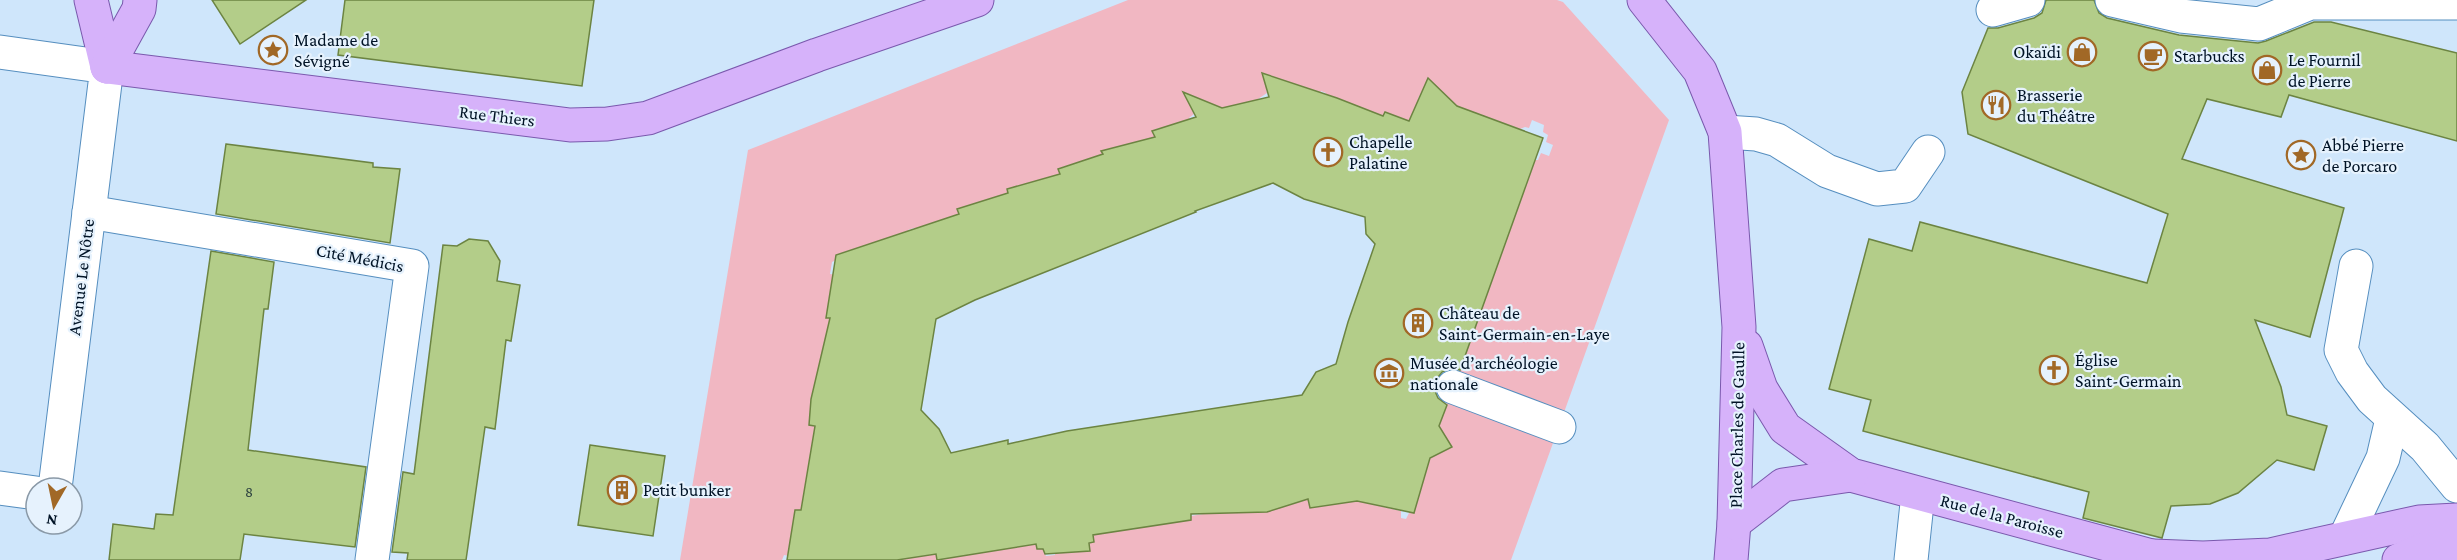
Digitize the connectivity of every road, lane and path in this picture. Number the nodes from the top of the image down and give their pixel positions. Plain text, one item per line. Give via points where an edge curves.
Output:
1 (92, 0) edge
2 (140, 0) edge
3 (977, 0) edge
4 (1644, 0) edge
5 (2028, 0) edge
6 (2112, 0) edge
7 (2457, 3) edge
8 (1993, 10) dead end
9 (0, 52) edge
10 (107, 67) junction
11 (1725, 132) junction
12 (1928, 152) dead end
13 (89, 212) junction
14 (2356, 266) dead end
15 (1739, 327) junction
16 (1454, 387) dead end
17 (2392, 419) junction
18 (1559, 427) dead end
19 (1851, 475) junction
20 (56, 476) edge
21 (2457, 486) edge
22 (0, 488) edge
23 (24, 491) edge
24 (1918, 494) junction
25 (1734, 523) junction
26 (2344, 538) junction
27 (2453, 540) edge
28 (2160, 558) edge
29 (372, 560) edge
30 (1731, 560) edge
31 (1911, 560) edge
32 (2399, 560) edge

1 - 10 main road
2 - 10 main road via 139,9
3 - 10 main road, Rue Thiers via 648,118 608,124 570,125
4 - 11 main road, Place Charles de Gaulle via 1700,71
5 - 8 street
6 - 7 street via 2181,16 2259,24 2310,3
9 - 10 street, Rue Thiers
10 - 13 street, Avenue Le Nôtre
11 - 12 street via 1777,140 1827,171 1877,189 1905,186
11 - 15 main road, Place Charles de Gaulle
13 - 20 street, Avenue Le Nôtre
13 - 29 street, Cité Médicis via 412,266
14 - 17 street via 2341,350 2365,390
15 - 19 main road, Place Charles de Gaulle via 1761,389 1785,428
15 - 25 main road, Place Charles de Gaulle
16 - 18 street
17 - 21 street via 2425,447
17 - 26 street via 2383,458
19 - 24 main road, Rue de la Paroisse
19 - 25 main road, Place Charles de Gaulle via 1783,485
22 - 23 street
24 - 28 main road, Rue de la Paroisse
24 - 31 street
25 - 30 main road
26 - 27 main road, Rue de la Paroisse via 2419,522
26 - 28 main road, Rue de la Paroisse via 2271,555
27 - 32 main road

